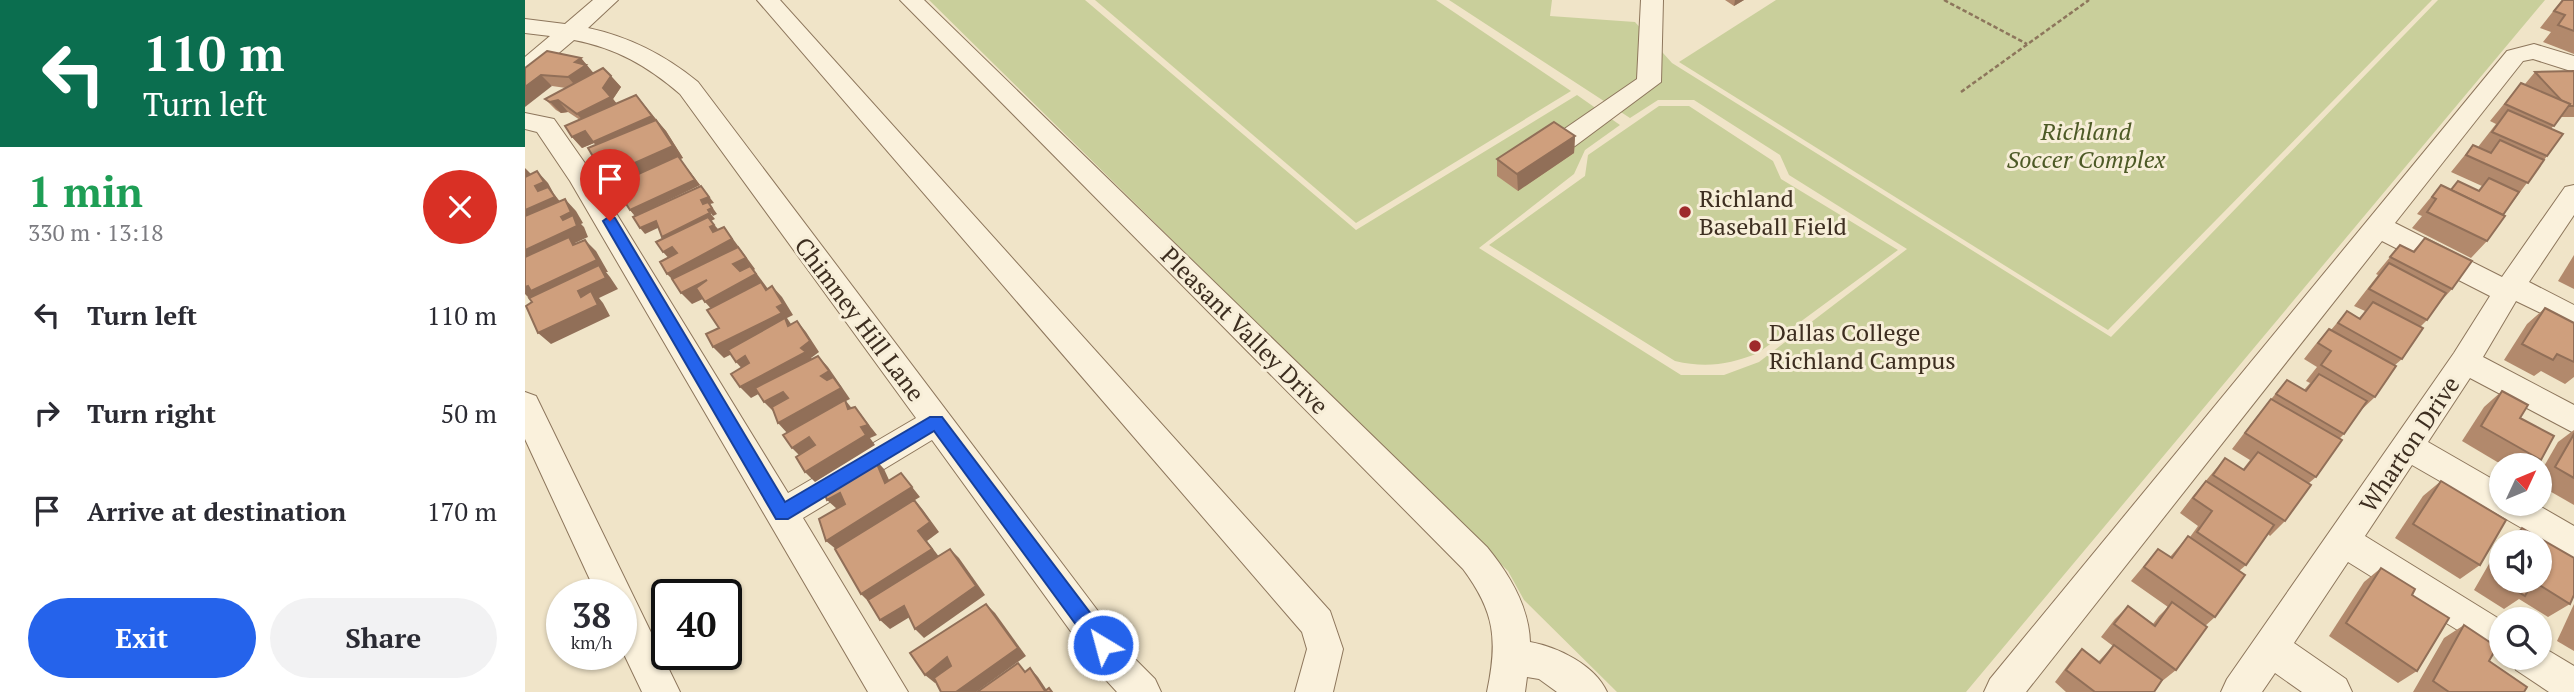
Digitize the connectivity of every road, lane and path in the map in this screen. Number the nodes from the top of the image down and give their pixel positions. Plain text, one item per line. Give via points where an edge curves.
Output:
1 (607, 0) edge
2 (768, 0) edge
3 (911, 0) edge
4 (1652, 0) edge
5 (1944, 0) edge
6 (2089, 0) edge
7 (525, 26) edge
8 (570, 31) junction
9 (2027, 44) junction
10 (2574, 64) edge
11 (525, 70) edge
12 (1961, 92) dead end
13 (525, 121) edge
14 (1566, 140) edge
15 (2569, 211) edge
16 (2379, 227) junction
17 (2509, 289) junction
18 (2574, 318) edge
19 (2465, 362) junction
20 (525, 405) edge
21 (2574, 420) edge
22 (936, 422) junction
23 (2407, 446) junction
24 (2489, 494) edge
25 (782, 513) junction
26 (2527, 516) edge
27 (2343, 540) junction
28 (2574, 543) edge
29 (607, 579) edge
30 (2489, 632) edge
31 (637, 642) edge
32 (2270, 648) junction
33 (1514, 657) junction
34 (2548, 670) edge
35 (2574, 687) edge
36 (661, 692) edge
37 (889, 692) edge
38 (1142, 692) edge
39 (1314, 692) edge
40 (1506, 692) edge
41 (1588, 692) edge
42 (2003, 692) edge
43 (2240, 692) edge
44 (2333, 692) edge

1 - 8 street
2 - 39 street via 1317,623 1325,649
3 - 33 street, Pleasant Valley Drive via 1475,558 1503,600 1512,628
4 - 14 street via 1649,82
5 - 9 path
6 - 9 path
7 - 8 street, Chimney Hill Lane
8 - 11 street
8 - 22 street, Chimney Hill Lane via 602,36 641,52 666,66 689,88
9 - 12 path
10 - 16 street via 2534,51 2515,56
13 - 25 street via 545,125 563,148
15 - 17 street, Wharton Drive
16 - 17 street
16 - 42 street
17 - 18 street
17 - 19 street, Wharton Drive
19 - 21 street
19 - 23 street, Wharton Drive
20 - 29 street
22 - 25 street
22 - 38 street, Chimney Hill Lane via 1119,668
23 - 24 street
23 - 27 street, Wharton Drive
25 - 37 street
26 - 28 street
27 - 30 street
27 - 32 street, Wharton Drive
31 - 36 street
32 - 43 street, Wharton Drive
32 - 44 street
33 - 40 street, Pleasant Valley Drive
33 - 41 street via 1547,663
34 - 35 street

